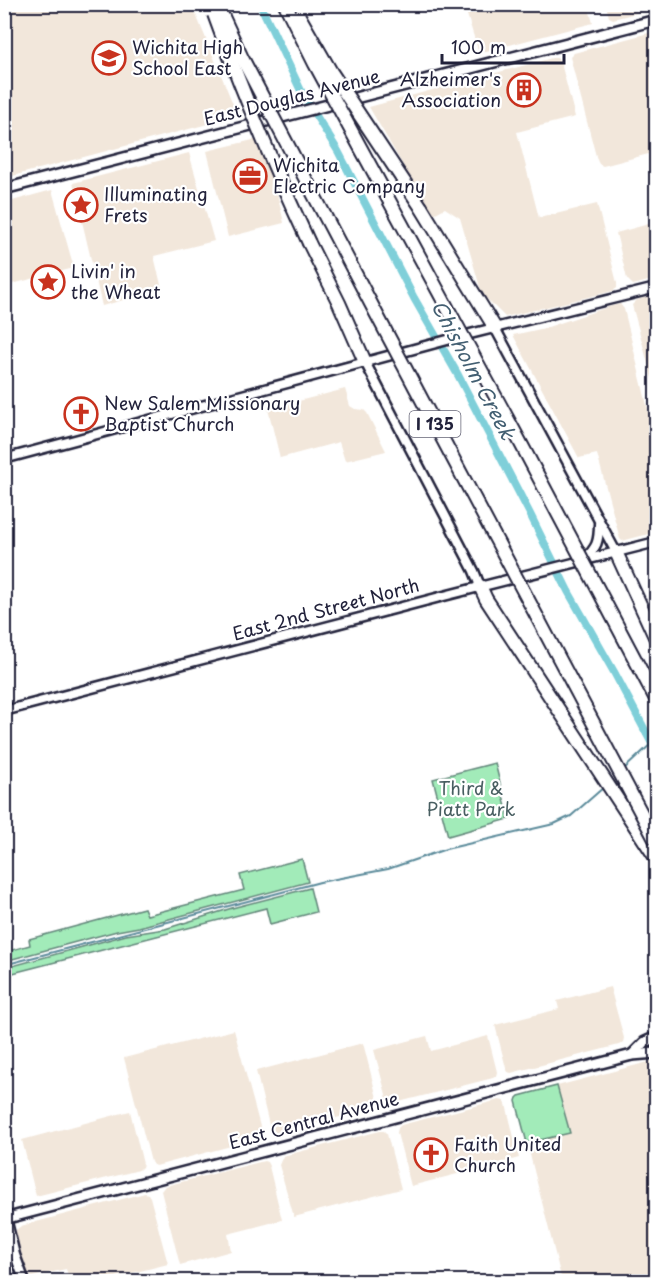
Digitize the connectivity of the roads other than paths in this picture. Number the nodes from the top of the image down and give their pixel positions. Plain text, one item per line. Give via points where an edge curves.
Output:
1 (211, 4) edge
2 (217, 4) edge
3 (285, 4) edge
4 (292, 4) edge
5 (657, 20) edge
6 (4, 189) edge
7 (657, 288) edge
8 (495, 328) junction
9 (365, 362) junction
10 (4, 459) edge
11 (599, 520) junction
12 (657, 542) edge
13 (616, 552) junction
14 (584, 560) junction
15 (480, 586) junction
16 (657, 639) edge
17 (657, 699) edge
18 (4, 711) edge
19 (657, 841) edge
20 (657, 858) edge
21 (657, 1037) edge
22 (657, 1053) edge
23 (633, 1055) junction
24 (5, 1216) edge
25 (4, 1275) edge
26 (6, 1281) edge
27 (25, 1281) edge

1 - 9 highway, bridge via 269,156
2 - 19 highway, I 135, bridge via 388,337
3 - 17 highway, bridge
4 - 8 highway, bridge
5 - 6 main road, East Douglas Avenue
7 - 8 street
8 - 9 street
8 - 11 street
9 - 10 street
9 - 15 street
11 - 13 street
11 - 14 street via 596,548
12 - 13 street, East 2nd Street North
13 - 14 street, East 2nd Street North
13 - 16 highway
14 - 15 street, East 2nd Street North
15 - 18 street, East 2nd Street North
15 - 20 highway
21 - 23 main road, East Central Avenue via 645,1042
22 - 23 main road, East Central Avenue
23 - 24 main road, East Central Avenue
24 - 27 street
25 - 26 street

